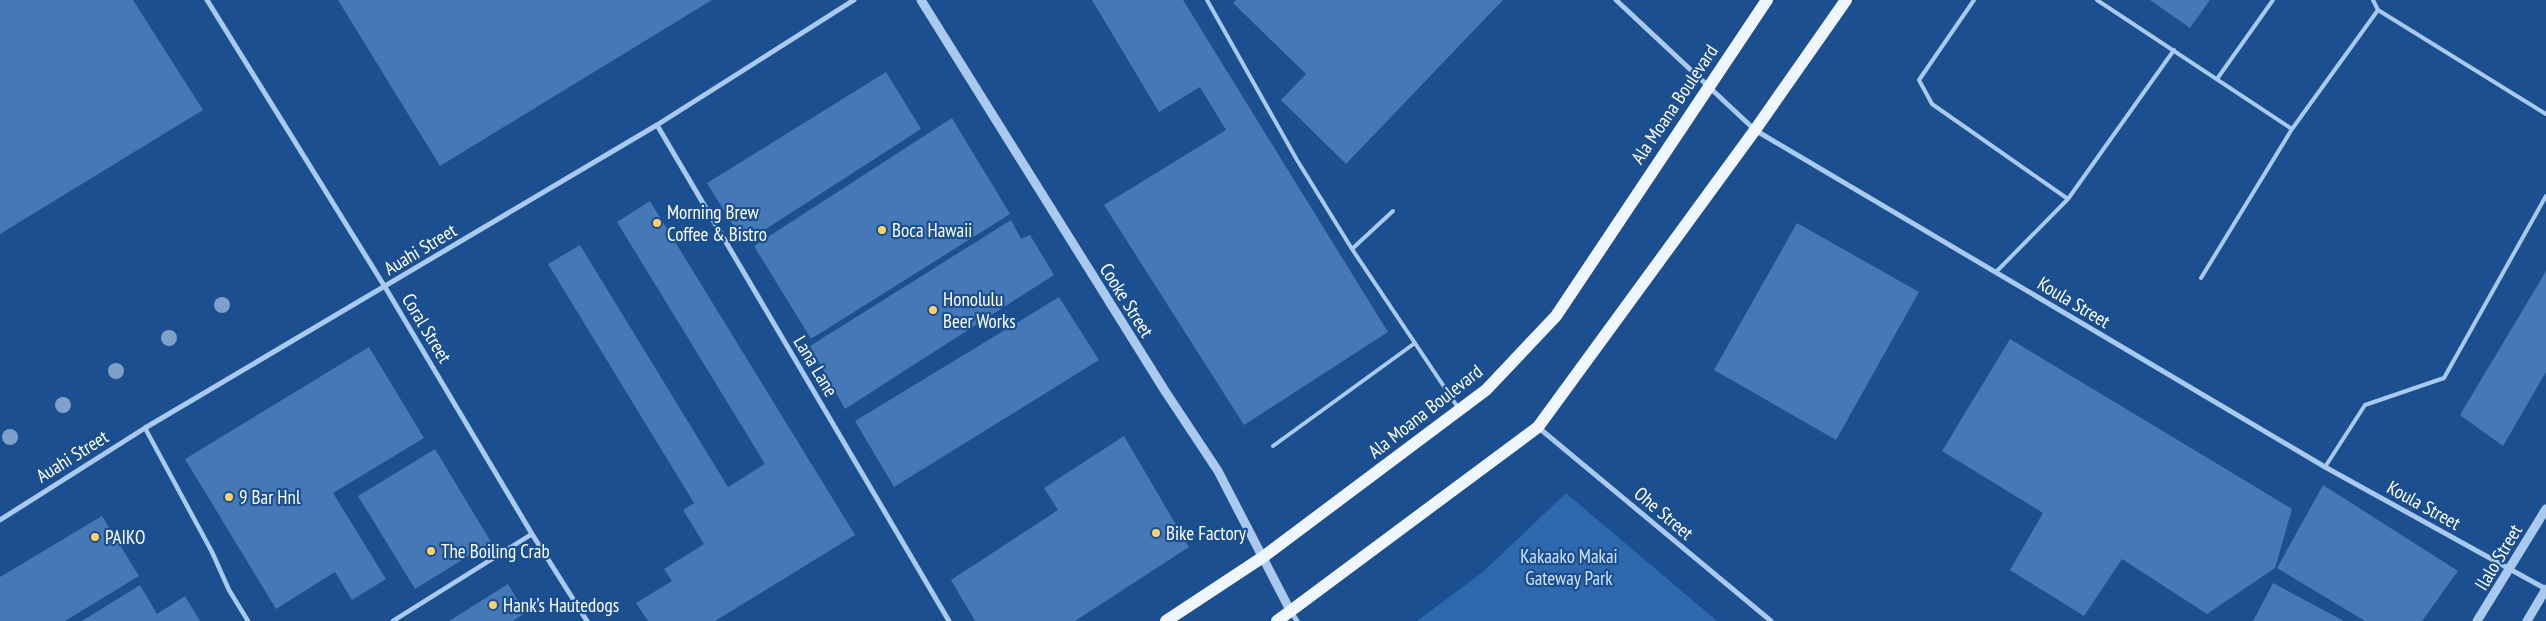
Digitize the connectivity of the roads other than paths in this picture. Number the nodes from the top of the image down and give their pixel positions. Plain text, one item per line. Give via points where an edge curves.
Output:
1 (207, 0) edge
2 (854, 0) edge
3 (921, 0) edge
4 (1207, 0) edge
5 (1616, 0) edge
6 (1767, 0) edge
7 (1846, 0) edge
8 (1974, 0) edge
9 (2097, 0) edge
10 (2273, 0) edge
11 (2373, 0) edge
12 (2378, 10) junction
13 (2174, 50) junction
14 (2217, 79) junction
15 (1708, 86) junction
16 (2546, 114) edge
17 (657, 125) junction
18 (2292, 129) junction
19 (1755, 130) junction
20 (2546, 196) edge
21 (2068, 199) junction
22 (1393, 211) dead end
23 (1352, 249) junction
24 (1996, 272) junction
25 (2202, 278) dead end
26 (385, 287) junction
27 (1415, 343) junction
28 (1460, 411) junction
29 (1538, 427) junction
30 (144, 428) junction
31 (1273, 446) dead end
32 (2325, 467) junction
33 (2546, 508) edge
34 (0, 520) edge
35 (532, 534) junction
36 (1263, 557) junction
37 (2511, 570) junction
38 (2546, 589) edge
39 (1294, 616) edge
40 (248, 621) edge
41 (393, 621) edge
42 (587, 621) edge
43 (950, 621) edge
44 (1166, 621) edge
45 (1276, 621) edge
46 (1771, 621) edge
47 (2478, 621) edge
48 (2527, 621) edge

1 - 26 street, Coral Street
2 - 17 street, Auahi Street
3 - 36 street, Cooke Street via 1218,471
4 - 23 lane via 1297,160
5 - 15 street, Koula Street
6 - 15 main road, Ala Moana Boulevard
7 - 19 main road
8 - 21 lane via 1919,80 1932,104
9 - 13 lane
10 - 14 lane
11 - 12 lane
12 - 16 lane
12 - 18 lane
13 - 14 lane
13 - 21 lane
14 - 18 lane
15 - 19 street, Koula Street
15 - 28 main road, Ala Moana Boulevard via 1556,316 1486,390
17 - 26 street, Auahi Street
17 - 43 street, Lana Lane
18 - 25 lane
19 - 24 street, Koula Street
19 - 29 main road
20 - 32 lane via 2444,378 2365,405
21 - 24 lane
22 - 23 lane
23 - 27 lane
24 - 32 street, Koula Street
26 - 30 street, Auahi Street
26 - 35 street, Coral Street
27 - 28 lane
27 - 31 lane
28 - 36 main road, Ala Moana Boulevard
29 - 39 main road
29 - 46 street, Ohe Street
30 - 34 street, Auahi Street
30 - 40 street
32 - 37 street, Koula Street
33 - 37 street, Ilalo Street
35 - 41 street
35 - 42 street, Coral Street
36 - 39 street, Cooke Street
36 - 44 main road, Ala Moana Boulevard
37 - 38 street, Koula Street
37 - 47 street, Ilalo Street
38 - 48 street
39 - 45 main road

